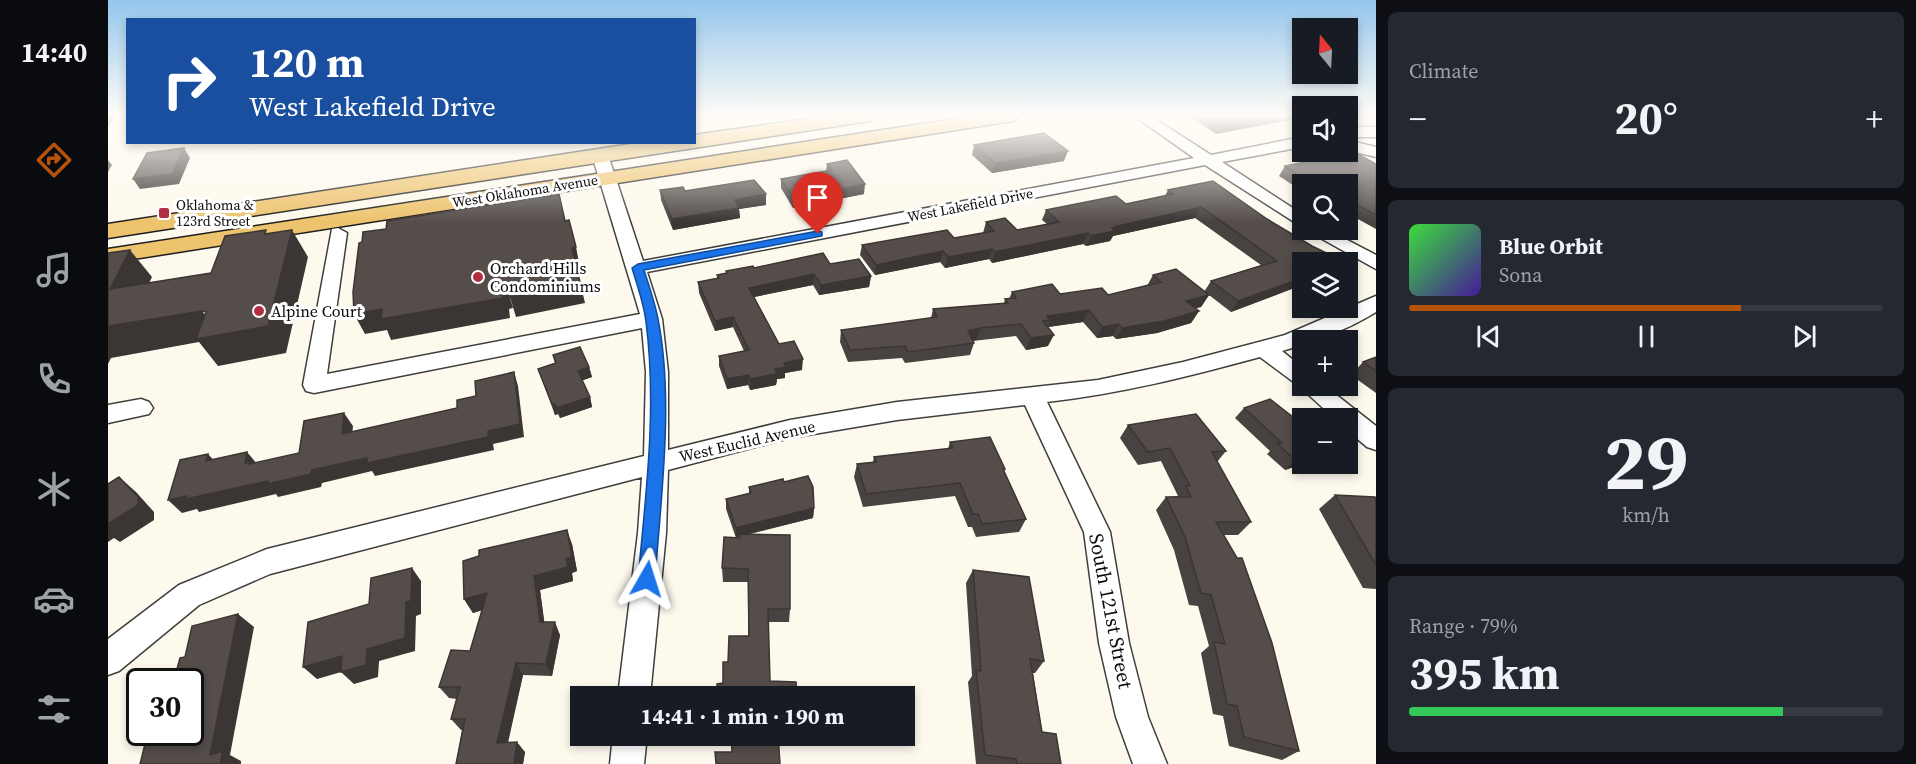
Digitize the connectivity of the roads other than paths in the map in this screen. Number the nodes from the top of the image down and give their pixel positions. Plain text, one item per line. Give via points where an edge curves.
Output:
1 (628, 151) edge
2 (783, 151) edge
3 (1192, 151) edge
4 (1259, 151) edge
5 (600, 155) junction
6 (1207, 161) junction
7 (608, 178) junction
8 (1292, 216) edge
9 (338, 233) dead end
10 (110, 234) edge
11 (1333, 240) edge
12 (108, 256) edge
13 (1376, 263) edge
14 (638, 268) junction
15 (1376, 303) edge
16 (652, 319) junction
17 (1264, 348) junction
18 (1292, 371) edge
19 (1032, 396) junction
20 (1322, 396) edge
21 (141, 408) dead end
22 (108, 414) edge
23 (1376, 440) edge
24 (656, 461) junction
25 (108, 660) edge
26 (635, 686) edge
27 (629, 746) edge
28 (627, 764) edge
29 (1150, 764) edge

1 - 5 main road, West Oklahoma Avenue
2 - 7 main road, West Oklahoma Avenue
3 - 6 street
4 - 6 street, West Lakefield Drive
5 - 7 street
5 - 10 main road, West Oklahoma Avenue
6 - 8 street
6 - 14 street, West Lakefield Drive
7 - 12 main road, West Oklahoma Avenue
7 - 14 street
9 - 16 street via 314,385
11 - 13 street
14 - 16 street
15 - 17 street, West Euclid Avenue via 1291,341
16 - 24 street via 657,372
17 - 18 street
17 - 19 street, West Euclid Avenue via 1098,388
19 - 24 street, West Euclid Avenue via 897,411
19 - 29 street, South 121st Street via 1097,532 1114,643 1132,717
20 - 23 street
21 - 22 street
24 - 25 street, West Euclid Avenue via 267,562 189,595
24 - 26 street
27 - 28 street

